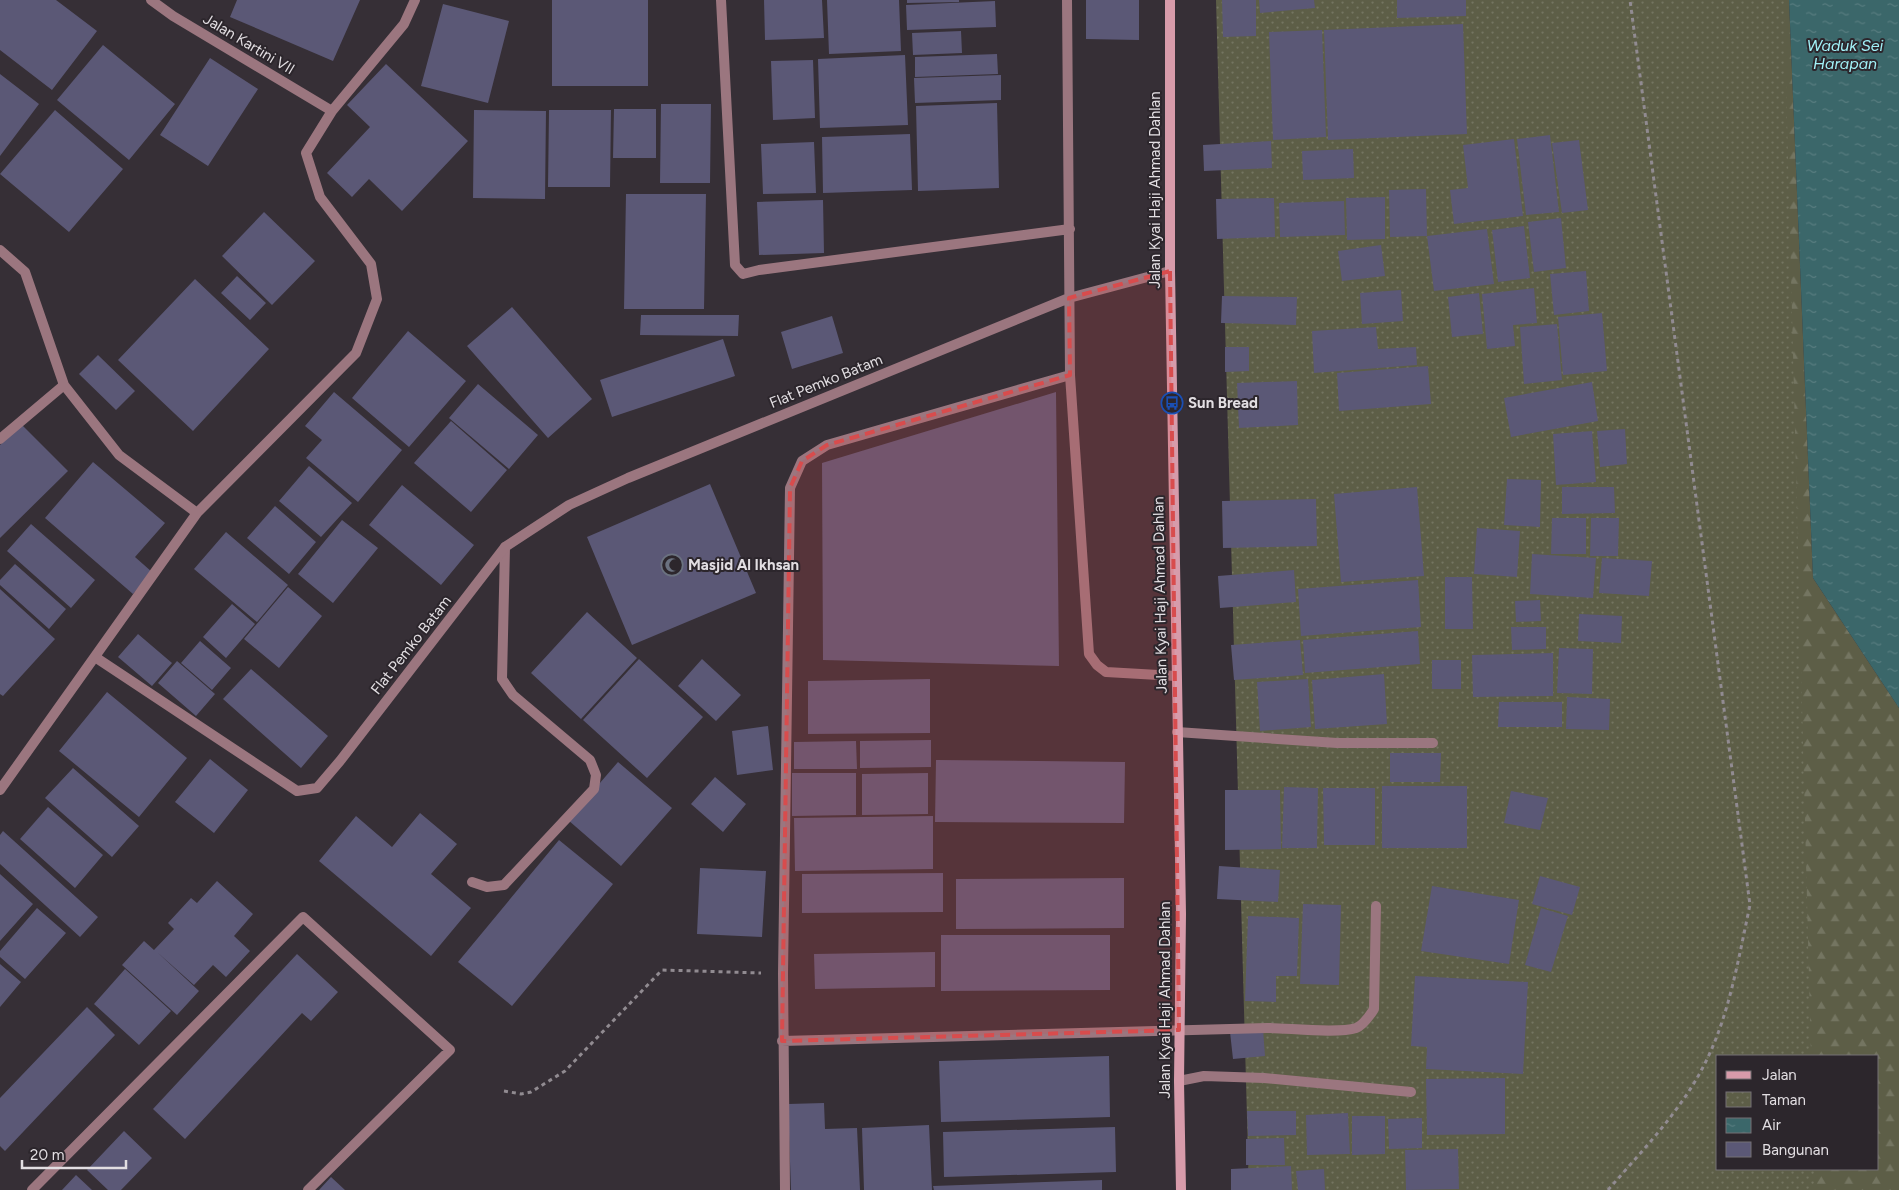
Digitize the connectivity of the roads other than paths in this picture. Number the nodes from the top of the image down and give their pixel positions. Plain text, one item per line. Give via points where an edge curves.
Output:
1 (152, 0) edge
2 (415, 0) edge
3 (721, 0) edge
4 (1067, 0) edge
5 (1170, 0) edge
6 (332, 111) junction
7 (1070, 229) junction
8 (0, 250) edge
9 (1170, 271) junction
10 (1069, 298) junction
11 (1070, 375) junction
12 (64, 385) junction
13 (0, 439) edge
14 (197, 513) junction
15 (505, 547) junction
16 (95, 658) junction
17 (1176, 676) junction
18 (1177, 732) junction
19 (1433, 743) dead end
20 (0, 790) edge
21 (472, 882) dead end
22 (1376, 906) dead end
23 (1179, 1030) junction
24 (782, 1041) junction
25 (1179, 1081) junction
26 (1411, 1092) dead end
27 (32, 1190) edge
28 (308, 1190) edge
29 (785, 1190) edge
30 (1181, 1190) edge

1 - 6 street, Jalan Kartini VII via 173,16
2 - 6 street via 404,24
3 - 7 street via 735,266 743,274
4 - 7 street
5 - 9 main road, Jalan Kyai Haji Ahmad Dahlan
6 - 14 street via 306,153 320,197 372,264 377,299 356,354
7 - 10 street
8 - 12 street via 25,272
9 - 10 street, Flat Pemko Batam
9 - 17 main road, Jalan Kyai Haji Ahmad Dahlan
10 - 11 street
10 - 15 street, Flat Pemko Batam via 628,478 569,505
11 - 17 street via 1089,654 1106,672
11 - 24 street via 827,445 802,461 790,488
12 - 13 street
12 - 14 street via 119,456
14 - 16 street
15 - 16 street, Flat Pemko Batam via 317,788 297,791
15 - 21 street via 502,678 513,695 590,760 596,775 594,789 504,885 487,887
16 - 20 street
17 - 18 main road, Jalan Kyai Haji Ahmad Dahlan
18 - 19 street via 1337,743
18 - 23 main road, Jalan Kyai Haji Ahmad Dahlan via 1181,914
22 - 23 street via 1374,1009 1357,1028
23 - 24 street
23 - 25 main road, Jalan Kyai Haji Ahmad Dahlan
24 - 29 street
25 - 26 street via 1204,1076 1264,1078
25 - 30 main road, Jalan Kyai Haji Ahmad Dahlan
27 - 28 street via 303,917 450,1050

